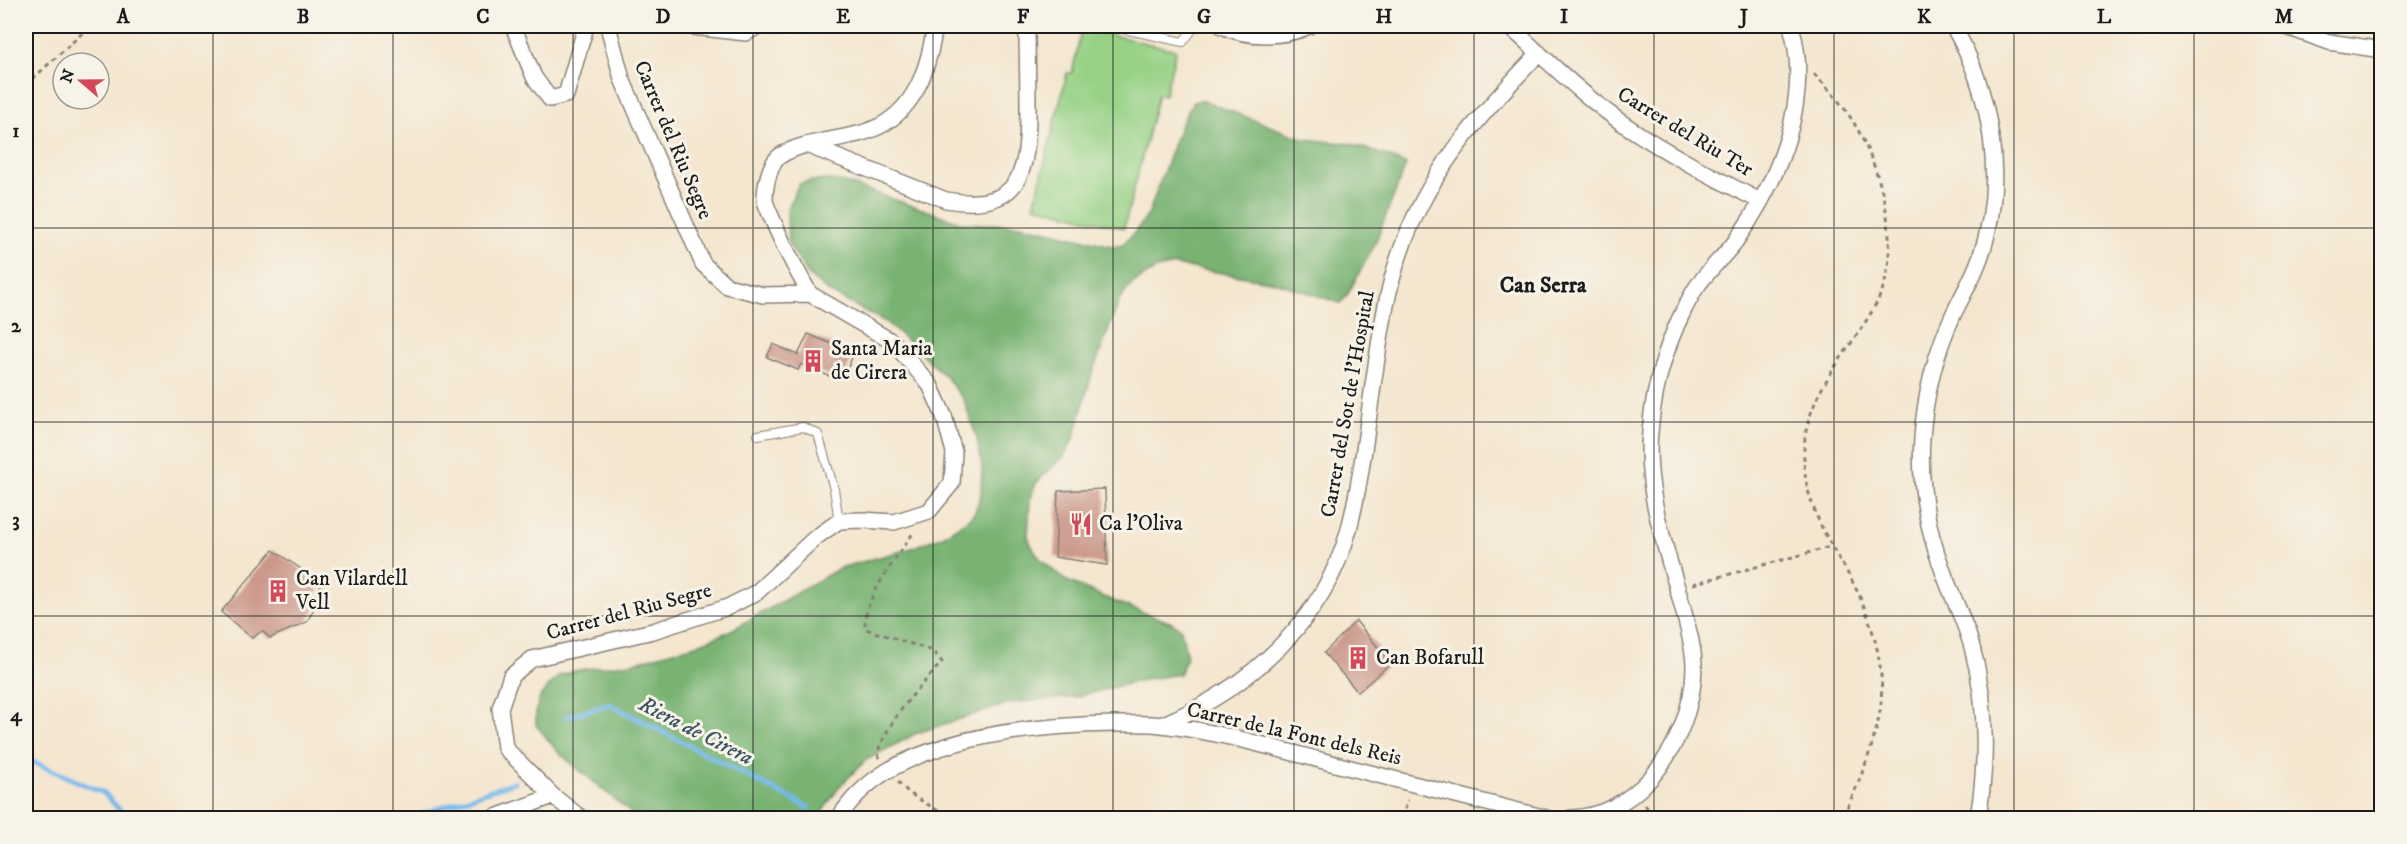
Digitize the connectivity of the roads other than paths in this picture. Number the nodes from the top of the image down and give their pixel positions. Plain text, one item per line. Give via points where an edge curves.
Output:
1 (513, 26) edge
2 (586, 26) edge
3 (608, 26) edge
4 (685, 26) edge
5 (758, 26) edge
6 (935, 26) edge
7 (1027, 26) edge
8 (1110, 26) edge
9 (1195, 26) edge
10 (1222, 26) edge
11 (1309, 26) edge
12 (1509, 26) edge
13 (1791, 26) edge
14 (1953, 26) edge
15 (2284, 26) edge
16 (2382, 50) edge
17 (1539, 53) junction
18 (809, 146) junction
19 (1760, 201) junction
20 (810, 294) junction
21 (758, 435) dead end
22 (839, 521) junction
23 (1161, 725) junction
24 (553, 796) junction
25 (493, 819) edge
26 (581, 819) edge
27 (838, 819) edge
28 (1546, 819) edge
29 (1571, 819) edge
30 (1978, 819) edge

1 - 2 street via 534,77 550,99 566,95
3 - 20 street, Carrer del Riu Segre via 622,79 703,264 727,286 763,295
4 - 5 street via 746,33
6 - 18 street via 919,86 894,115 871,129
7 - 18 street via 1028,148 1023,171 1001,195 966,203 946,200
8 - 9 lane via 1183,42
10 - 11 street via 1257,35
12 - 17 street, Carrer del Riu Ter
13 - 19 street via 1797,58 1796,102 1782,156
14 - 30 street via 1979,85 1991,140 1993,187 1981,255 1934,367 1925,413 1922,466 1933,542 1965,623 1978,675 1984,764
15 - 16 street via 2329,42
17 - 19 street, Carrer del Riu Ter via 1627,126
17 - 23 street, Carrer del Sot de l'Hospital via 1456,144 1409,228 1390,283 1348,530 1325,588 1295,632 1260,665 1212,700
18 - 20 street via 781,154 771,168 765,200 782,245
19 - 29 street via 1682,313 1656,387 1649,435 1653,494 1694,666 1687,712 1654,774 1637,792 1600,813
20 - 22 street via 893,342 930,385 954,452 952,483 929,511 894,522
21 - 22 lane via 803,427 818,435
22 - 24 street, Carrer del Riu Segre via 757,592 728,607 653,631 532,659 511,676 500,708 505,748
23 - 27 street, Carrer de la Font dels Reis via 1076,725 950,746 887,771 857,796
23 - 28 street, Carrer de la Font dels Reis via 1244,740
24 - 25 street
24 - 26 street, Carrer del Riu Segre

